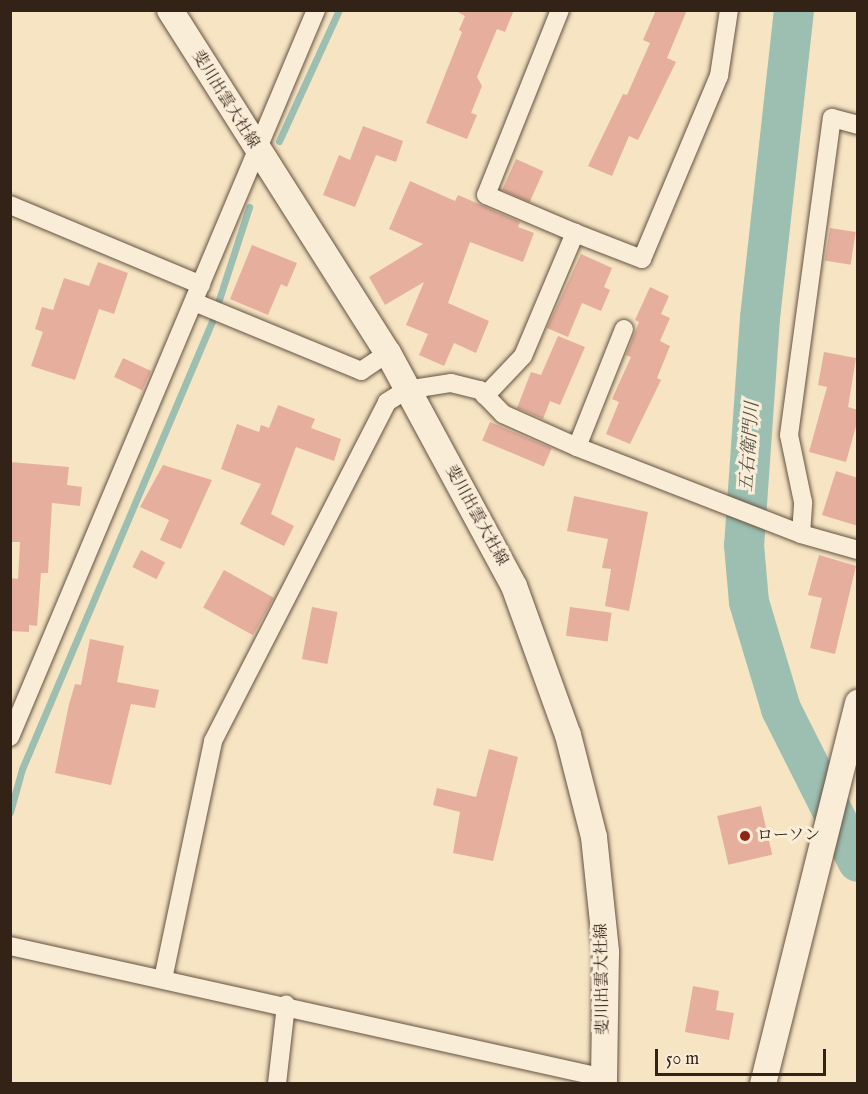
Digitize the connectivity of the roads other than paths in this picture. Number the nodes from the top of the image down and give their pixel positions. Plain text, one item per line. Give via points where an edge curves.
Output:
1 (170, 10) edge
2 (316, 10) edge
3 (560, 10) edge
4 (729, 10) edge
5 (858, 125) edge
6 (257, 152) junction
7 (10, 205) edge
8 (575, 233) junction
9 (197, 294) junction
10 (624, 329) dead end
11 (388, 353) junction
12 (406, 390) junction
13 (485, 396) junction
14 (576, 447) junction
15 (801, 534) junction
16 (858, 550) edge
17 (858, 703) edge
18 (10, 737) edge
19 (10, 946) edge
20 (163, 979) junction
21 (286, 1005) junction
22 (605, 1081) edge
23 (277, 1083) edge
24 (763, 1083) edge

1 - 6 main road, 斐川出雲大社線
2 - 6 street
3 - 8 street via 486,195
4 - 8 street via 719,76 642,259
5 - 15 street via 832,118 789,435 802,502
6 - 9 street
6 - 11 main road, 斐川出雲大社線
7 - 9 street
8 - 13 street via 523,356
9 - 11 street via 361,371
9 - 18 street
10 - 14 street
11 - 12 main road, 斐川出雲大社線
12 - 13 street via 451,383 480,390
12 - 20 street via 387,402 213,741
12 - 22 main road, 斐川出雲大社線 via 514,586 568,735 594,837 606,952
13 - 14 street via 503,414
14 - 15 street
15 - 16 street
17 - 24 main road
19 - 20 street
20 - 21 street
21 - 22 street
21 - 23 street

